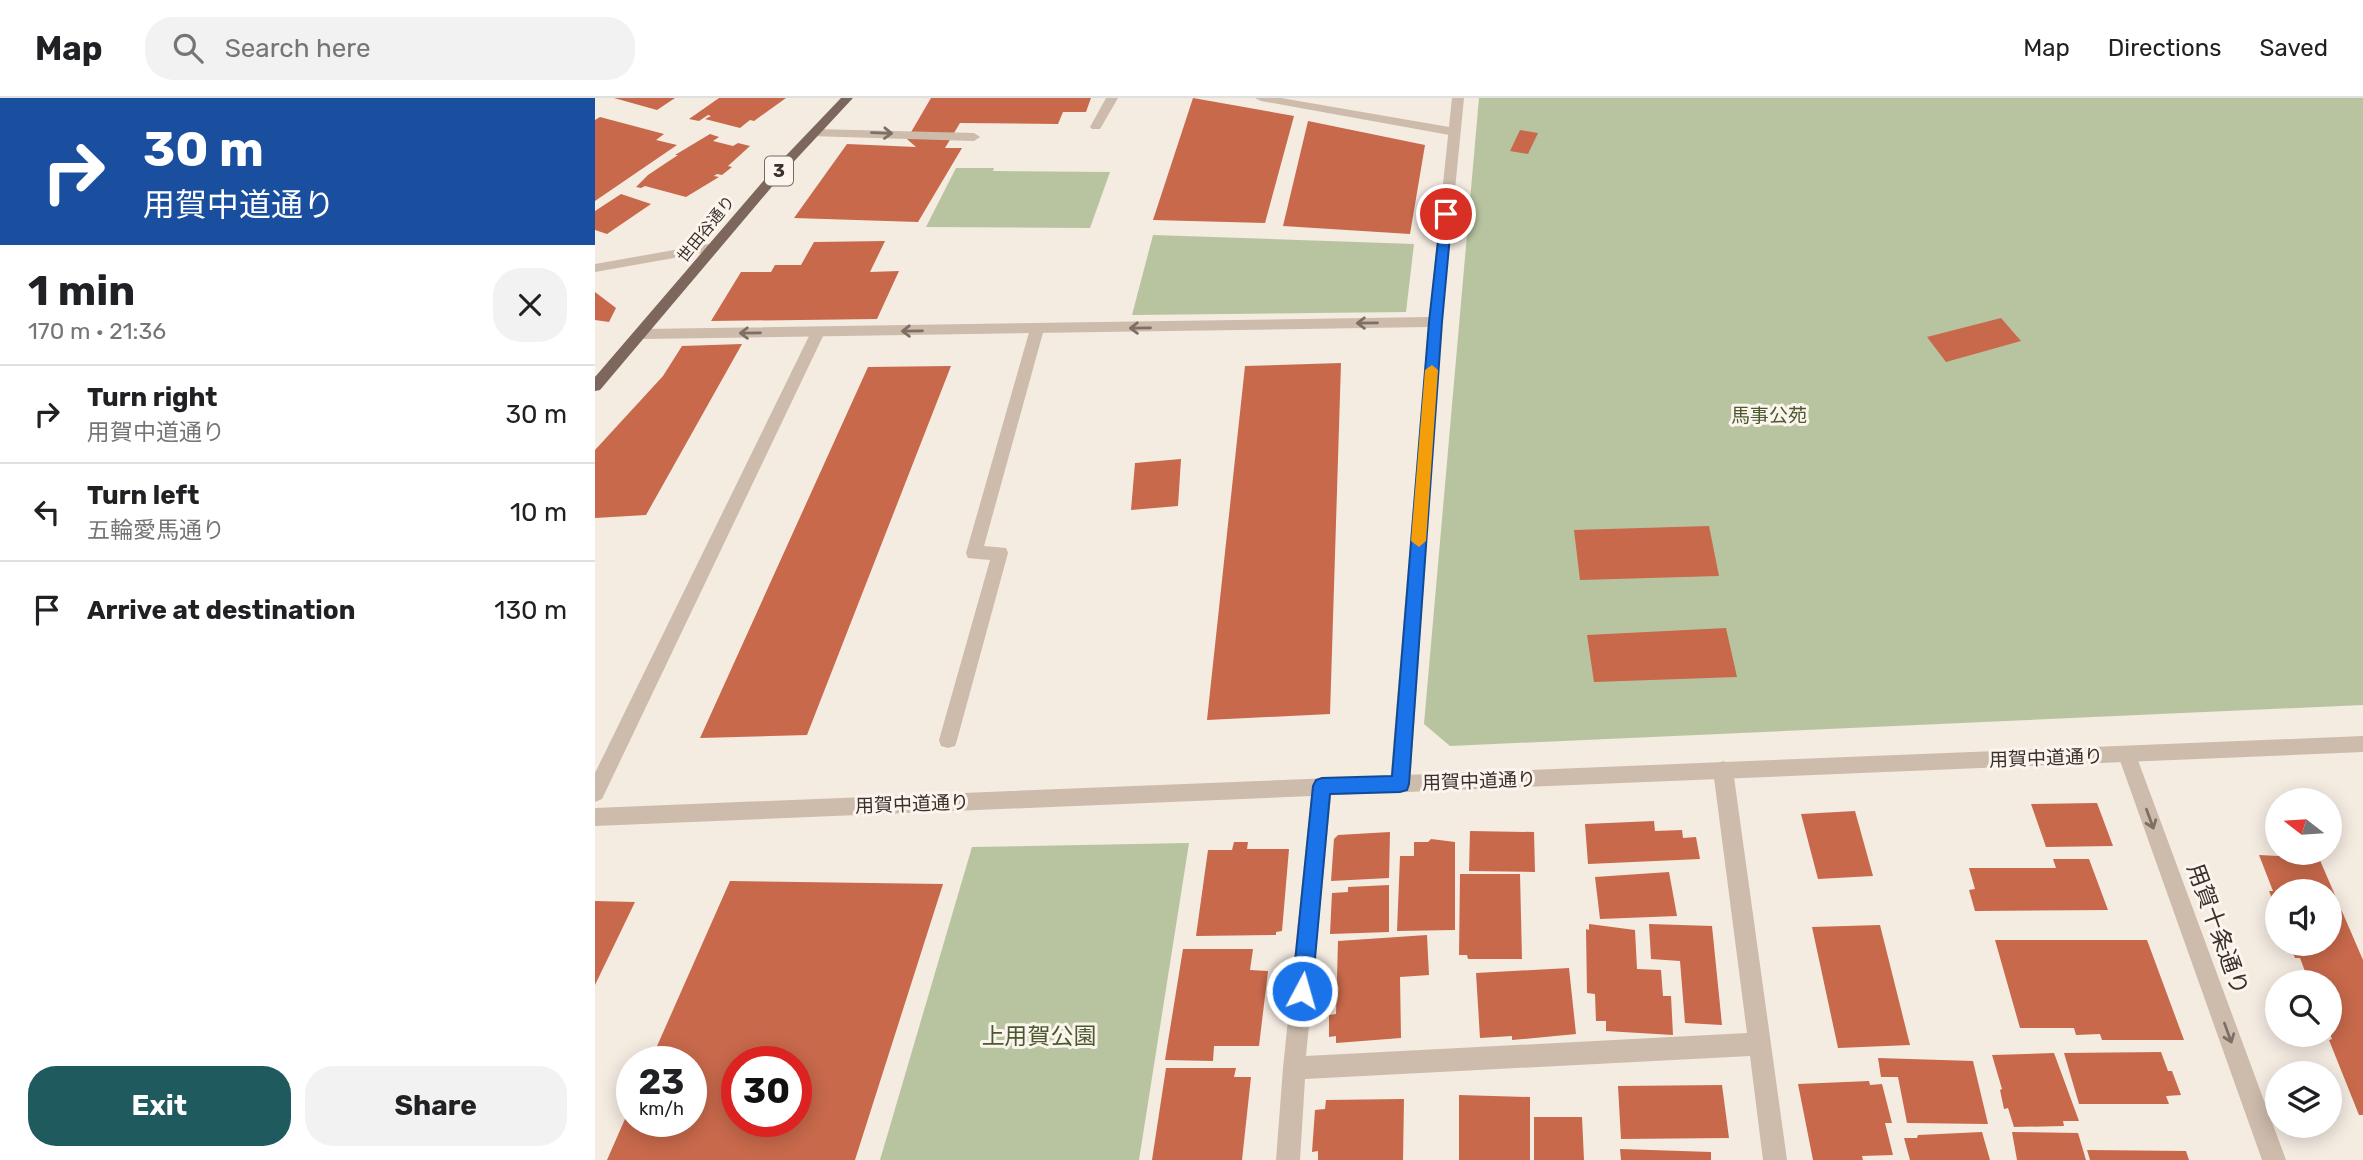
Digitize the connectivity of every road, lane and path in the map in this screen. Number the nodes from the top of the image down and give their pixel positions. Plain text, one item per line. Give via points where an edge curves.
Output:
1 (848, 98) edge
2 (1112, 98) edge
3 (1261, 98) edge
4 (1458, 98) edge
5 (1096, 127) dead end
6 (1455, 132) junction
7 (814, 133) junction
8 (974, 137) dead end
9 (714, 247) junction
10 (595, 268) edge
11 (1435, 322) junction
12 (1037, 330) junction
13 (818, 332) junction
14 (643, 334) junction
15 (595, 386) edge
16 (948, 740) dead end
17 (2363, 744) edge
18 (2127, 755) junction
19 (1723, 770) junction
20 (1400, 784) junction
21 (1322, 786) junction
22 (595, 793) edge
23 (595, 817) edge
24 (1759, 1044) junction
25 (1294, 1068) junction
26 (1288, 1160) edge
27 (1775, 1160) edge
28 (2274, 1160) edge

1 - 7 main road, 世田谷通り / 3
2 - 5 street
3 - 6 street
4 - 6 street
6 - 11 street
7 -> 8 street
7 - 9 main road, 世田谷通り / 3
9 - 10 street
9 - 14 main road, 世田谷通り / 3
11 -> 12 street
11 - 20 street
12 -> 13 street
12 - 16 street via 974,553 1000,553
13 -> 14 street
13 - 22 street
14 - 15 main road, 世田谷通り / 3
17 - 18 street, 用賀中道通り
18 - 19 street, 用賀中道通り
18 -> 28 street, 用賀十条通り
19 - 20 street, 用賀中道通り
19 - 24 street
20 - 21 street, 用賀中道通り
21 - 23 street, 用賀中道通り
21 - 25 street
24 - 25 street
24 - 27 street
25 - 26 street

